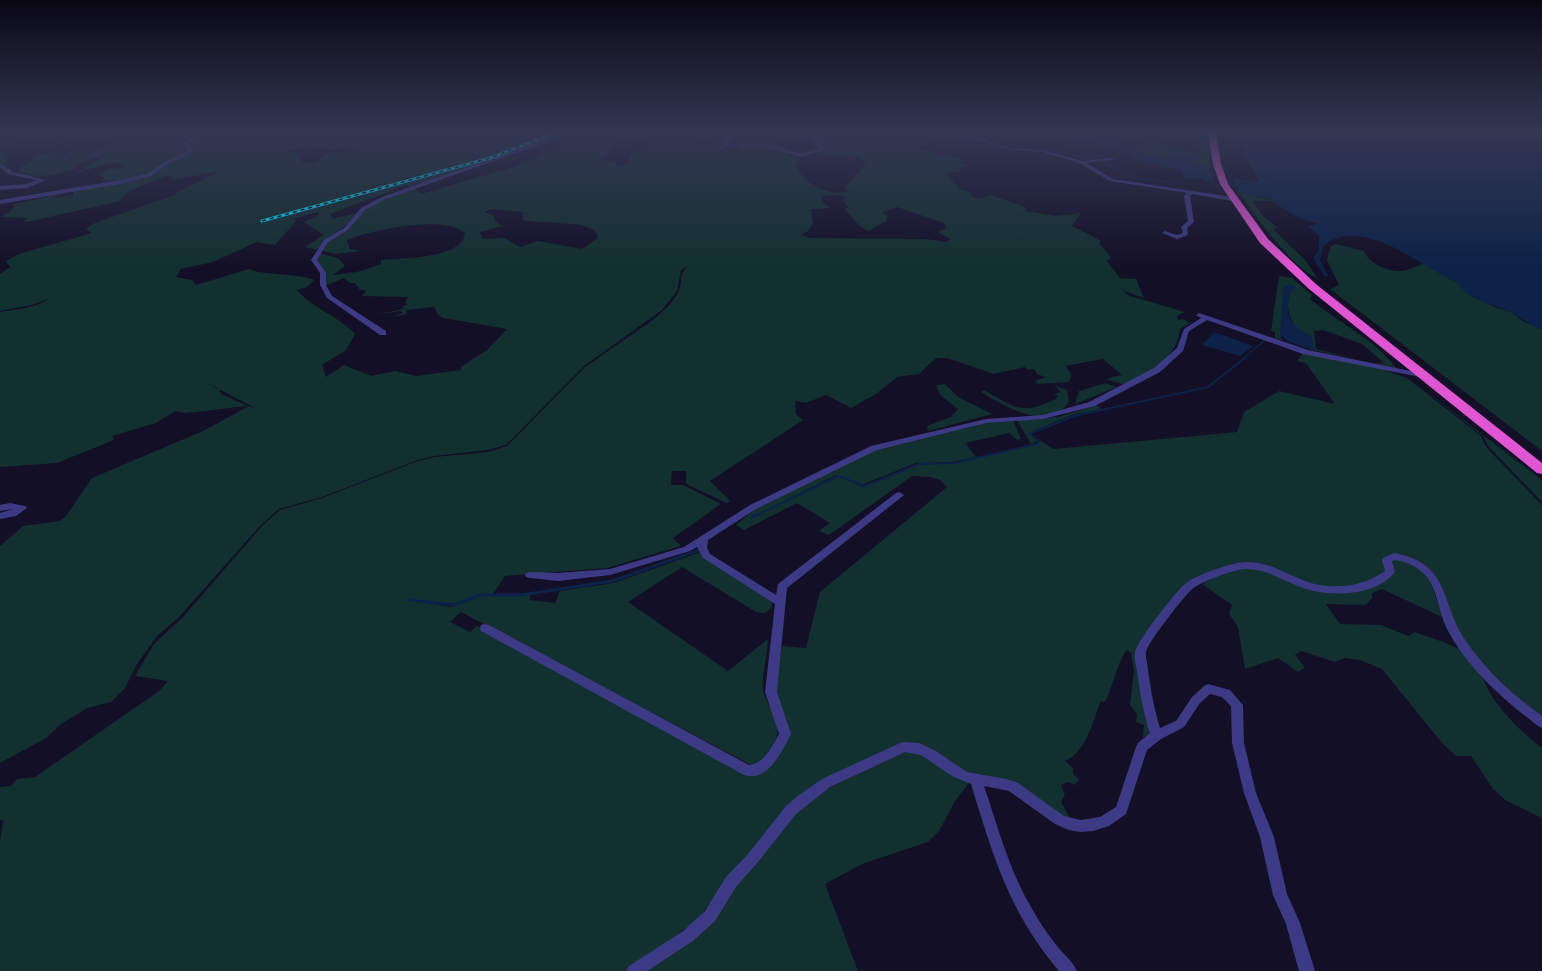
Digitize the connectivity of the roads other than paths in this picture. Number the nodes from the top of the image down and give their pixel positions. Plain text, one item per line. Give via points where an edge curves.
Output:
1 (35, 178) edge
2 (134, 178) edge
3 (441, 178) edge
4 (1109, 178) edge
5 (1221, 178) edge
6 (0, 188) edge
7 (1190, 193) junction
8 (1231, 197) junction
9 (0, 202) edge
10 (1166, 233) dead end
11 (383, 333) dead end
12 (1425, 376) junction
13 (1441, 388) junction
14 (1542, 459) edge
15 (1542, 470) edge
16 (899, 495) dead end
17 (0, 508) edge
18 (0, 516) edge
19 (704, 541) junction
20 (530, 575) dead end
21 (781, 603) junction
22 (484, 628) dead end
23 (1542, 723) edge
24 (1157, 735) junction
25 (976, 781) junction
26 (634, 971) edge
27 (1069, 971) edge
28 (1307, 971) edge

1 - 6 street via 43,180
2 - 9 street
3 - 11 street via 363,209 346,229 322,245 314,260 323,273 329,297
4 - 7 street
5 - 8 highway
7 - 8 street
7 - 10 street via 1187,196 1191,222 1184,227 1186,234 1177,237
8 - 12 highway via 1264,241 1296,273
12 - 13 highway
12 - 19 street via 1306,352 1203,316 1186,330 1177,353 1157,369 1092,404 1043,417 986,421 874,448 753,507
13 - 14 highway
13 - 15 highway
16 - 21 street via 782,587
17 - 18 street via 22,508
19 - 20 street via 610,572 558,577
19 - 21 street via 706,556
21 - 22 street via 771,692 785,734 765,766 755,771 748,771
23 - 24 street via 1498,688 1473,660 1453,630 1437,584 1428,571 1394,556 1387,560 1390,572 1385,577 1352,589 1321,589 1265,567 1244,565 1225,569 1189,586 1147,637 1140,652 1149,712
24 - 25 street via 1142,747 1121,810 1097,824 1064,824 1013,787
24 - 28 street via 1180,724 1204,691 1216,689 1233,699 1238,714 1238,744 1250,793
25 - 26 street via 955,772 927,751 911,746 826,783 791,810 700,926
25 - 27 street via 1002,867 1017,900

